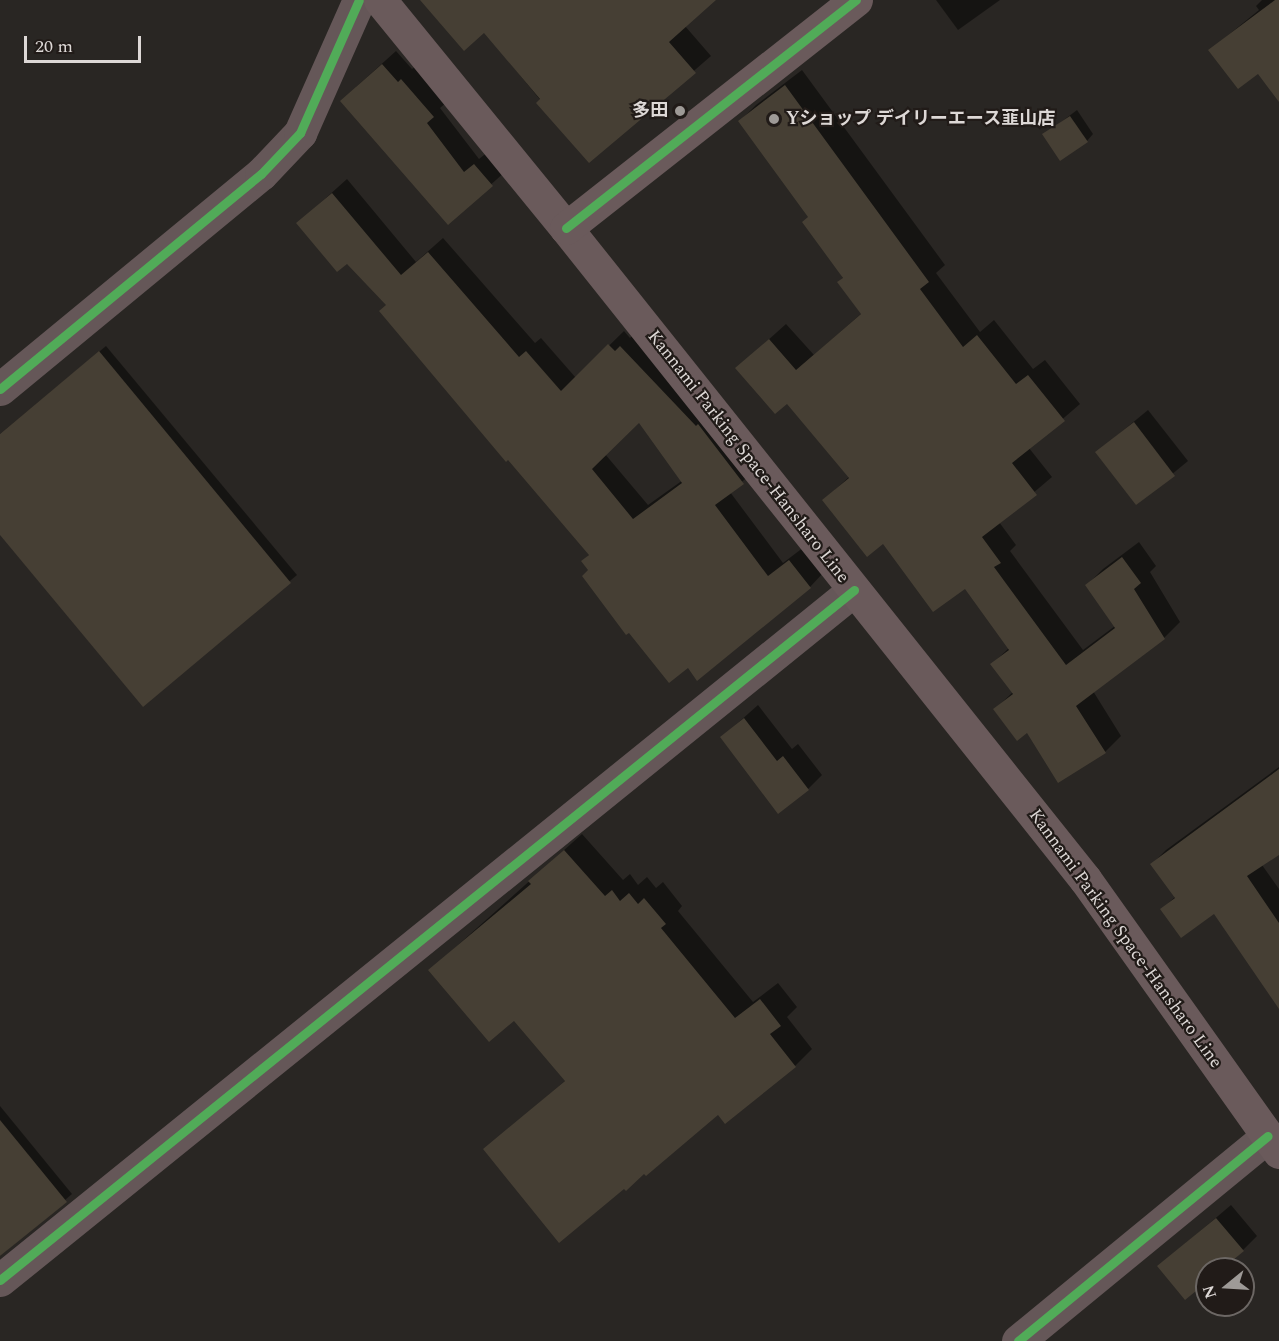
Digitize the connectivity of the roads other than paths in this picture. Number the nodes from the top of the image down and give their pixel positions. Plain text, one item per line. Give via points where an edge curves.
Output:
1 (359, 0) edge
2 (380, 0) edge
3 (856, 0) edge
4 (566, 228) junction
5 (0, 389) edge
6 (854, 590) junction
7 (1273, 1144) edge
8 (0, 1280) edge
9 (1018, 1341) edge

1 - 5 street via 300,133 261,174
2 - 4 main road, Kannami Parking Space-Hansharo Line
3 - 4 main road
4 - 6 main road, Kannami Parking Space-Hansharo Line
6 - 7 main road, Kannami Parking Space-Hansharo Line via 1085,879
6 - 8 street
7 - 9 street

